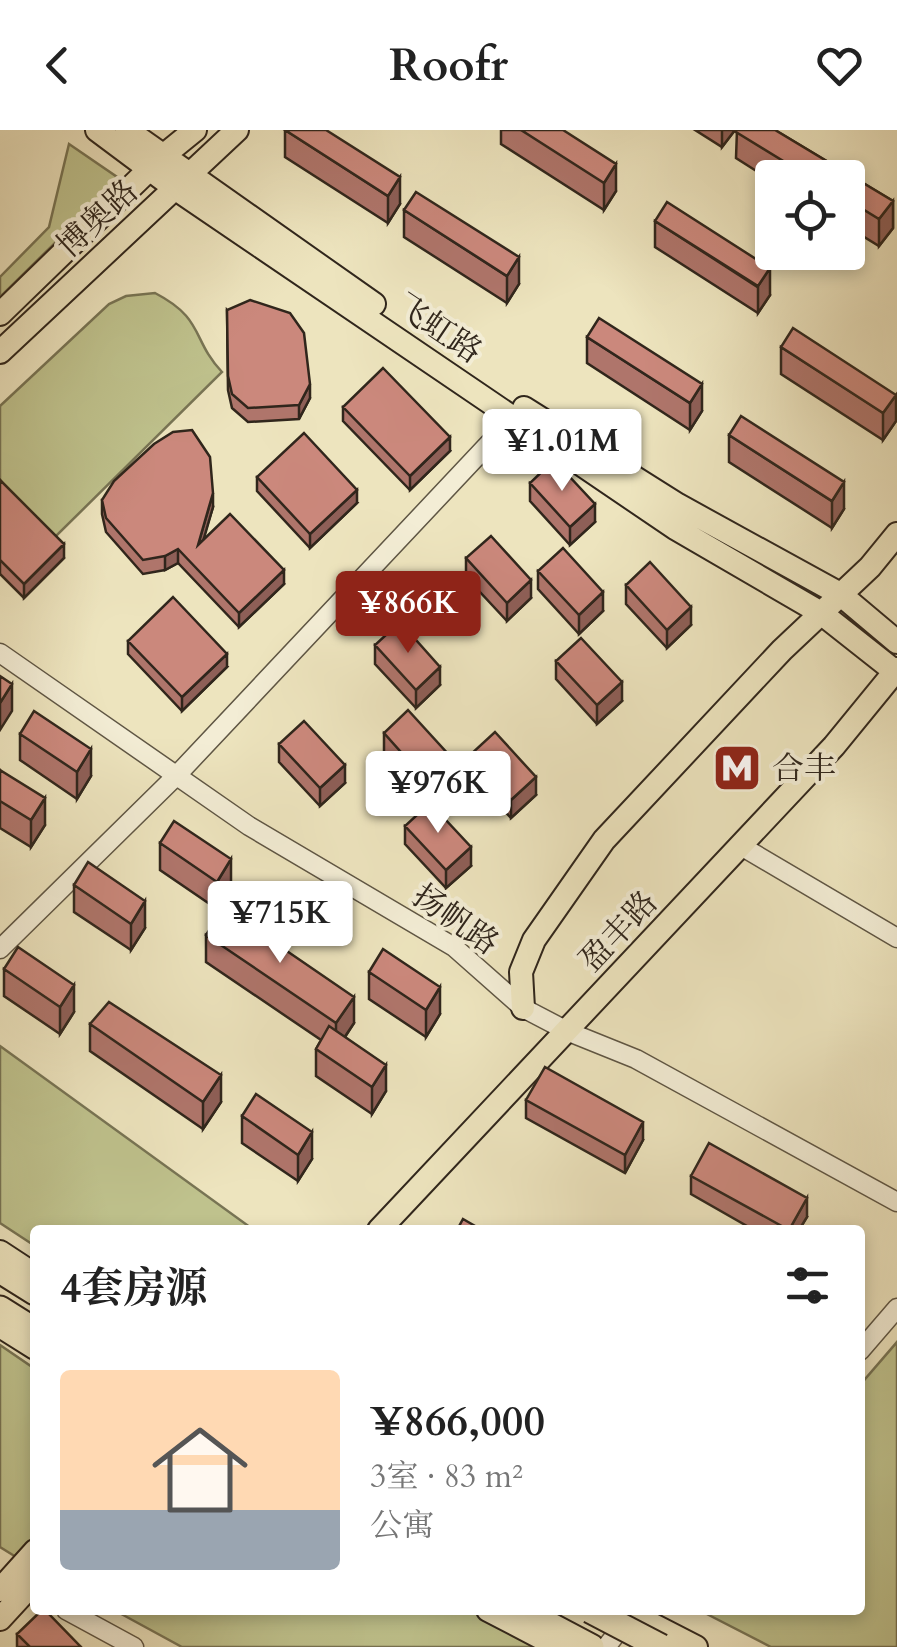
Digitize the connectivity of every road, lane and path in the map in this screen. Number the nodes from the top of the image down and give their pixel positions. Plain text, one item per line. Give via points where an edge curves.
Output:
1 (97, 130) edge
2 (127, 130) edge
3 (194, 130) edge
4 (237, 130) edge
5 (156, 163) junction
6 (183, 182) junction
7 (0, 314) edge
8 (0, 352) edge
9 (514, 418) junction
10 (897, 534) edge
11 (840, 594) junction
12 (821, 612) junction
13 (897, 642) edge
14 (0, 653) edge
15 (896, 671) edge
16 (176, 775) junction
17 (741, 846) junction
18 (897, 938) edge
19 (0, 950) edge
20 (523, 1008) junction
21 (568, 1032) junction
22 (897, 1202) edge
23 (385, 1225) edge
24 (0, 1252) edge
25 (0, 1270) edge
26 (30, 1272) edge
27 (30, 1289) edge
28 (897, 1308) edge
29 (0, 1309) edge
30 (0, 1326) edge
31 (30, 1328) edge
32 (30, 1345) edge
33 (865, 1345) edge
34 (30, 1561) edge
35 (18, 1584) edge
36 (75, 1615) edge
37 (498, 1615) edge
38 (530, 1615) edge
39 (600, 1615) edge
40 (627, 1615) edge
41 (637, 1615) edge
42 (0, 1619) edge
43 (134, 1647) edge
44 (559, 1647) edge
45 (591, 1647) edge
46 (606, 1647) edge
47 (661, 1647) edge
48 (696, 1647) edge

1 - 5 main road, 飞虹路
2 - 5 main road, 飞虹路
3 - 5 main road, 博奥路
4 - 6 main road, 博奥路
5 - 6 main road, 飞虹路
5 - 7 main road, 博奥路
6 - 8 main road, 博奥路
6 - 9 main road, 飞虹路
6 - 11 main road, 飞虹路 via 678,505
9 - 12 main road, 飞虹路 via 676,528
9 - 16 street
10 - 11 main road, 盈丰路
11 - 12 main road, 盈丰路
11 - 13 main road, 飞虹路
12 - 15 main road, 飞虹路
12 - 20 main road, 盈丰路 via 604,840 534,940 520,972
14 - 16 street, 扬帆路
15 - 17 main road, 盈丰路
16 - 19 street
16 - 20 street, 扬帆路 via 454,948
17 - 18 street
17 - 21 main road, 盈丰路
20 - 21 street, 扬帆路
21 - 22 street, 扬帆路 via 636,1059
21 - 23 main road, 盈丰路
24 - 26 main road
25 - 27 highway
28 - 33 street
29 - 31 highway
30 - 32 main road
34 - 35 main road
35 - 42 main road
36 - 43 street
37 - 44 main road
38 - 45 highway
39 - 47 highway, bridge
40 - 46 street
41 - 48 main road

